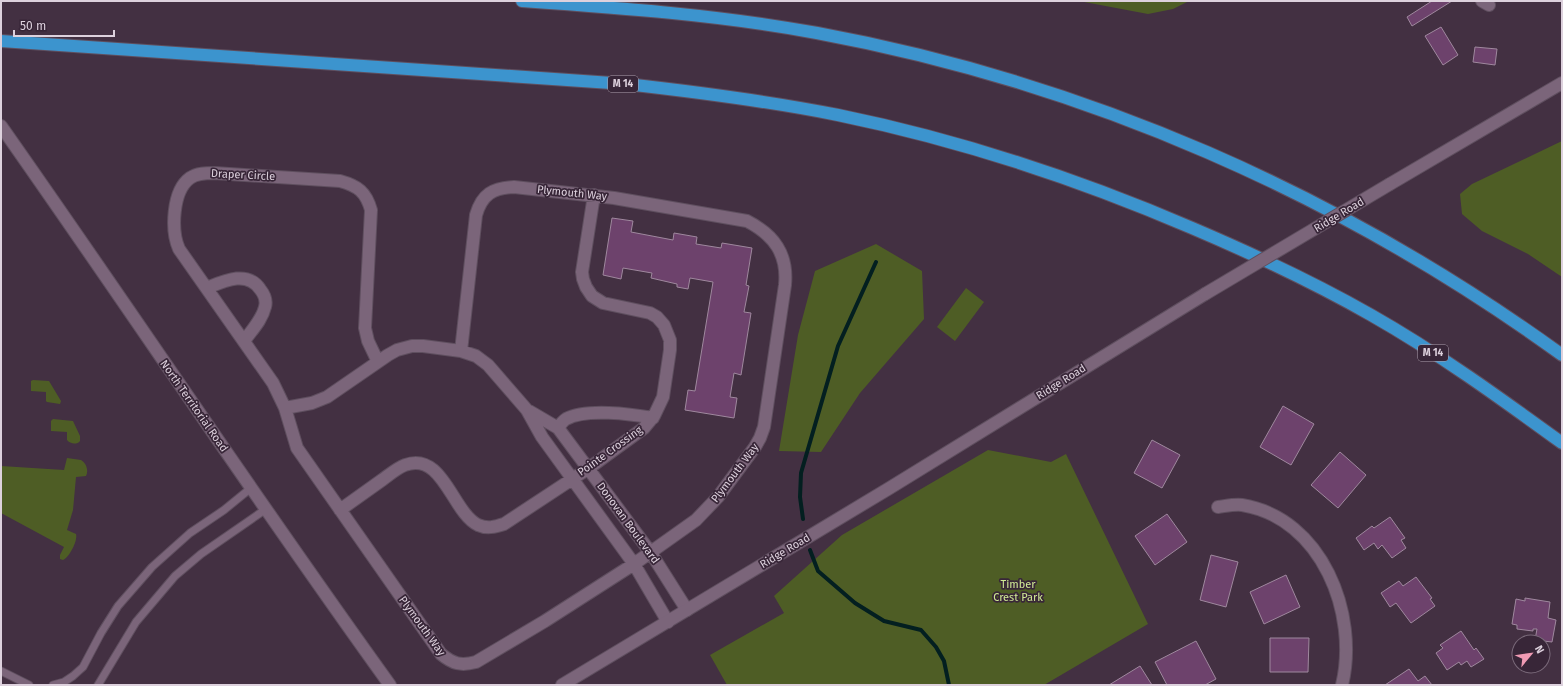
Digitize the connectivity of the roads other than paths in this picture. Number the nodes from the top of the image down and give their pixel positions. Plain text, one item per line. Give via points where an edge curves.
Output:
1 (522, 1) edge
2 (1, 41) edge
3 (1562, 83) edge
4 (1, 126) edge
5 (594, 195) junction
6 (207, 288) junction
7 (244, 341) junction
8 (461, 351) junction
9 (1562, 354) edge
10 (378, 362) junction
11 (285, 408) junction
12 (528, 410) junction
13 (653, 418) junction
14 (558, 428) junction
15 (1562, 443) edge
16 (589, 468) junction
17 (572, 479) junction
18 (251, 488) junction
19 (1218, 507) dead end
20 (266, 509) junction
21 (340, 510) junction
22 (650, 553) junction
23 (634, 564) junction
24 (687, 610) junction
25 (668, 622) junction
26 (1, 671) edge
27 (29, 685) edge
28 (53, 685) edge
29 (98, 685) edge
30 (390, 685) edge
31 (562, 685) edge
32 (1342, 685) edge

1 - 9 highway via 658,11 817,33 948,62 1080,102 1194,145 1319,204 1411,255
2 - 15 highway, M 14 via 626,84 703,92 839,115 961,145 1075,181 1278,266 1371,315 1444,360
3 - 24 street, Ridge Road, bridge via 1205,294
4 - 18 street, North Territorial Road
5 - 8 street, Plymouth Way via 508,187 497,189 483,199 476,215
5 - 13 street, Pointe Crossing via 582,272 586,287 592,296 602,303 644,311 657,317 664,325 670,340 663,397
5 - 22 street, Plymouth Way via 746,221 772,239 780,251 785,268 785,286 764,427 760,438 718,497 696,520
6 - 7 street, Draper Circle
6 - 7 street via 232,278 244,278 256,283 264,295 266,305 261,318
6 - 10 street, Draper Circle via 179,249 174,234 179,194 190,178 214,173 340,181 352,184 365,195 371,210 365,328
7 - 11 street, Draper Circle via 273,383
8 - 10 street, Donovan Boulevard via 412,346 397,350
8 - 12 street, Donovan Boulevard via 476,356 488,365
10 - 11 street, Donovan Boulevard via 327,397
11 - 21 street, Plymouth Way via 297,448
12 - 14 street, Donovan Boulevard
12 - 17 street, Donovan Boulevard via 542,437
13 - 14 street via 627,413 576,415 565,420
13 - 16 street, Pointe Crossing via 644,428
14 - 16 street, Donovan Boulevard
16 - 17 street, Pointe Crossing
16 - 22 street, Donovan Boulevard
17 - 21 street, Pointe Crossing via 504,524 495,527 478,525 470,519 439,476 430,467 423,465 412,464 399,469
17 - 23 street, Donovan Boulevard
18 - 20 street, North Territorial Road
18 - 28 lane via 190,533 152,567 118,606 83,667 69,679
19 - 32 street via 1241,505 1279,517 1317,554 1338,594 1345,622 1347,651
20 - 29 lane via 201,554 175,576 136,622
20 - 30 street, North Territorial Road
21 - 23 street, Plymouth Way via 441,654 450,662 459,665 476,662
22 - 23 street, Plymouth Way
22 - 24 street, Donovan Boulevard
23 - 25 street, Donovan Boulevard
24 - 25 street, Ridge Road
25 - 31 street, Ridge Road
26 - 27 lane

